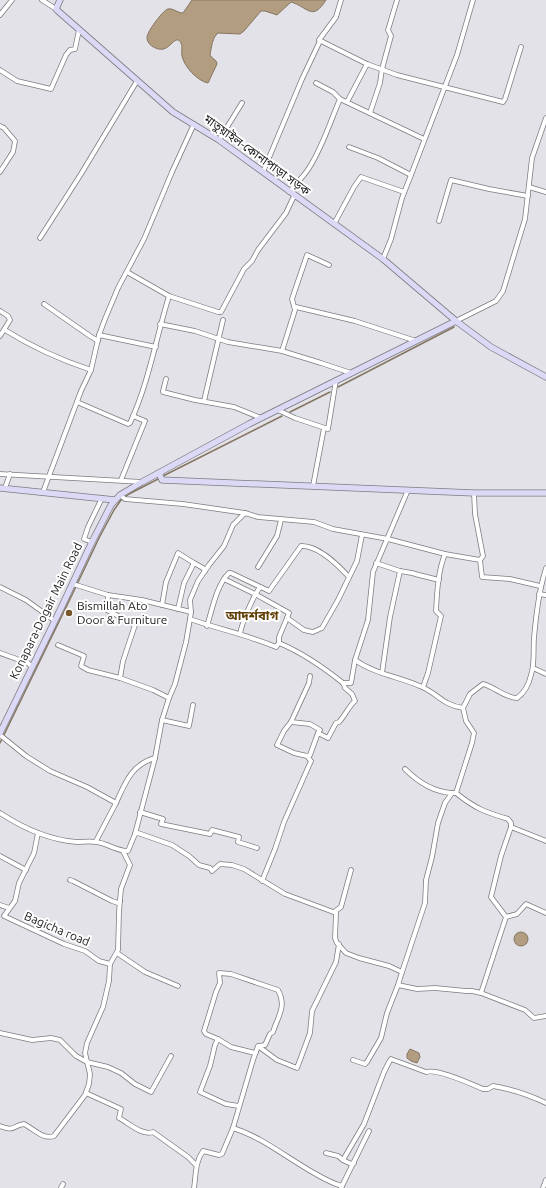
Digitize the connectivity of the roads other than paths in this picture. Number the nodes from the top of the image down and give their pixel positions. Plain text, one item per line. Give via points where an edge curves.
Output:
1 (12, 0) edge
2 (42, 0) edge
3 (60, 0) edge
4 (342, 0) edge
5 (397, 0) edge
6 (473, 0) edge
7 (56, 9) junction
8 (0, 15) edge
9 (78, 30) junction
10 (320, 41) junction
11 (521, 47) dead end
12 (367, 64) junction
13 (382, 69) junction
14 (0, 70) edge
15 (137, 82) junction
16 (316, 83) dead end
17 (445, 86) junction
18 (340, 99) junction
19 (242, 102) dead end
20 (347, 102) junction
21 (370, 113) junction
22 (546, 118) edge
23 (194, 124) junction
24 (0, 126) edge
25 (424, 139) junction
26 (219, 140) junction
27 (349, 147) dead end
28 (0, 172) edge
29 (262, 172) junction
30 (410, 175) junction
31 (529, 187) junction
32 (289, 192) junction
33 (404, 192) junction
34 (546, 192) edge
35 (294, 196) junction
36 (528, 196) junction
37 (439, 221) dead end
38 (334, 224) junction
39 (40, 238) dead end
40 (383, 259) junction
41 (329, 265) dead end
42 (126, 272) junction
43 (169, 296) junction
44 (44, 304) dead end
45 (296, 307) junction
46 (0, 311) edge
47 (223, 320) dead end
48 (456, 321) junction
49 (160, 324) junction
50 (5, 330) junction
51 (0, 336) edge
52 (99, 336) junction
53 (218, 340) junction
54 (98, 341) junction
55 (417, 341) junction
56 (156, 347) junction
57 (282, 351) junction
58 (91, 370) junction
59 (351, 374) junction
60 (546, 377) edge
61 (166, 380) dead end
62 (336, 380) junction
63 (204, 401) junction
64 (76, 402) junction
65 (278, 410) junction
66 (133, 416) junction
67 (261, 418) junction
68 (324, 428) junction
69 (0, 474) edge
70 (10, 474) junction
71 (48, 476) junction
72 (160, 476) junction
73 (121, 480) junction
74 (142, 482) junction
75 (313, 486) junction
76 (3, 488) edge
77 (408, 490) junction
78 (43, 492) junction
79 (474, 493) junction
80 (546, 493) edge
81 (122, 497) junction
82 (102, 498) junction
83 (115, 500) junction
84 (245, 513) junction
85 (281, 520) junction
86 (362, 535) junction
87 (388, 539) junction
88 (92, 542) junction
89 (445, 554) junction
90 (480, 560) junction
91 (194, 563) junction
92 (376, 563) junction
93 (258, 567) dead end
94 (546, 568) edge
95 (205, 571) junction
96 (400, 571) junction
97 (349, 577) junction
98 (224, 579) junction
99 (439, 580) junction
100 (76, 585) junction
101 (540, 586) junction
102 (0, 587) edge
103 (260, 587) junction
104 (255, 594) junction
105 (539, 594) junction
106 (108, 595) junction
107 (546, 595) edge
108 (162, 605) junction
109 (178, 609) junction
110 (191, 612) junction
111 (287, 618) junction
112 (190, 619) junction
113 (55, 621) junction
114 (207, 626) junction
115 (240, 634) junction
116 (279, 643) junction
117 (58, 645) dead end
118 (0, 653) edge
119 (355, 660) junction
120 (32, 667) junction
121 (533, 668) junction
122 (382, 673) junction
123 (546, 674) edge
124 (310, 676) dead end
125 (120, 678) junction
126 (343, 683) junction
127 (423, 687) junction
128 (168, 698) junction
129 (193, 705) dead end
130 (463, 708) junction
131 (162, 720) junction
132 (291, 722) junction
133 (318, 733) junction
134 (0, 734) edge
135 (307, 756) junction
136 (155, 758) junction
137 (405, 769) dead end
138 (454, 793) junction
139 (116, 803) junction
140 (140, 812) junction
141 (0, 813) edge
142 (511, 827) junction
143 (38, 833) junction
144 (135, 834) junction
145 (546, 841) edge
146 (96, 842) junction
147 (257, 848) dead end
148 (123, 851) junction
149 (0, 856) edge
150 (26, 870) junction
151 (351, 870) dead end
152 (70, 880) dead end
153 (262, 881) junction
154 (120, 900) junction
155 (0, 905) edge
156 (9, 908) junction
157 (334, 912) junction
158 (546, 913) edge
159 (506, 916) junction
160 (339, 944) junction
161 (117, 953) junction
162 (110, 964) junction
163 (402, 972) junction
164 (398, 985) junction
165 (178, 986) dead end
166 (481, 993) junction
167 (546, 1016) edge
168 (0, 1033) edge
169 (218, 1039) junction
170 (258, 1048) junction
171 (171, 1056) dead end
172 (353, 1060) dead end
173 (87, 1062) junction
174 (86, 1093) junction
175 (546, 1103) edge
176 (239, 1106) junction
177 (0, 1126) edge
178 (233, 1128) junction
179 (369, 1131) dead end
180 (326, 1153) dead end
181 (343, 1160) junction
182 (354, 1163) junction
183 (196, 1165) junction
184 (546, 1180) edge
185 (341, 1187) edge
186 (194, 1188) edge
187 (543, 1188) edge

1 - 8 street
2 - 7 street
3 - 7 main road
4 - 10 street via 336,16
5 - 13 street via 388,30 391,36
6 - 17 street
7 - 9 main road, মাতুয়াইল-কোনাপাড়া সড়ক
9 - 14 street via 75,49 66,55 51,89 17,81
9 - 15 main road, মাতুয়াইল-কোনাপাড়া সড়ক
10 - 12 street
10 - 29 street
11 - 17 street via 503,102
12 - 13 street
12 - 20 street
13 - 17 street
13 - 21 street
15 - 23 main road, মাতুয়াইল-কোনাপাড়া সড়ক via 173,112
15 - 39 street
16 - 18 street
17 - 25 street
18 - 20 street
18 - 32 street via 325,138 308,170
19 - 26 street
20 - 21 street
21 - 25 street
22 - 31 street via 532,158
23 - 26 main road, মাতুয়াইল-কোনাপাড়া সড়ক
23 - 42 street via 144,239
24 - 28 street via 15,141 13,152
25 - 30 street
26 - 29 main road, মাতুয়াইল-কোনাপাড়া সড়ক
27 - 30 street via 378,158
29 - 32 main road, মাতুয়াইল-কোনাপাড়া সড়ক
30 - 33 street
31 - 34 street
31 - 36 street
32 - 35 main road, মাতুয়াইল-কোনাপাড়া সড়ক
33 - 38 street via 361,177
33 - 40 street
35 - 38 main road, মাতুয়াইল-কোনাপাড়া সড়ক
35 - 43 street via 286,213 244,269 221,312
36 - 37 street via 451,180
36 - 48 street via 525,220 499,297 496,301
38 - 40 main road, মাতুয়াইল-কোনাপাড়া সড়ক
40 - 48 main road, মাতুয়াইল-কোনাপাড়া সড়ক
41 - 45 street via 307,255 292,299
42 - 43 street
42 - 52 street
43 - 49 street
44 - 54 street
45 - 55 street via 356,321
45 - 57 street
46 - 50 street via 10,320
47 - 53 street
48 - 55 main road, Konapara-Dogair Main Road
48 - 60 main road, মাতুয়াইল-কোনাপাড়া সড়ক via 491,347
49 - 53 street via 195,331
49 - 56 street
50 - 51 street
50 - 58 street via 33,347
52 - 54 street
52 - 56 street
53 - 57 street
53 - 63 street
54 - 58 street
55 - 59 main road, Konapara-Dogair Main Road
56 - 66 street
57 - 59 street
58 - 64 street
59 - 62 main road, Konapara-Dogair Main Road
61 - 63 street via 164,392
62 - 65 main road, Konapara-Dogair Main Road
62 - 68 street via 328,429
63 - 67 street via 234,407
64 - 66 street via 128,424
64 - 71 street
65 - 67 main road, Konapara-Dogair Main Road
65 - 68 street
66 - 73 street via 145,421
67 - 72 main road, Konapara-Dogair Main Road
68 - 75 street
69 - 70 street
70 - 71 street
70 - 76 street
71 - 73 street
71 - 78 street
72 - 74 main road, Konapara-Dogair Main Road
72 - 75 main road
73 - 74 street
74 - 81 main road, Konapara-Dogair Main Road
75 - 77 main road
76 - 78 main road
77 - 79 main road
77 - 87 street
78 - 82 main road
79 - 80 main road
79 - 90 street via 483,556
81 - 83 main road, Konapara-Dogair Main Road
81 - 84 street
82 - 83 main road
82 - 88 street via 84,539
83 - 88 main road, Konapara-Dogair Main Road
84 - 85 street
84 - 95 street via 233,525 224,546
85 - 86 street via 314,522
85 - 93 street via 277,536
86 - 87 street
86 - 97 street via 358,556
87 - 89 street
87 - 92 street
88 - 100 main road, Konapara-Dogair Main Road
89 - 90 street
89 - 99 street
90 - 101 street via 482,577 510,579
91 - 95 street
91 - 108 street via 178,553 166,582
91 - 109 street via 184,583
92 - 96 street
92 - 119 street via 368,620
94 - 101 street
95 - 110 street via 190,600
96 - 99 street
96 - 122 street
97 - 103 street via 325,556 309,546 301,546 269,592
97 - 111 street via 322,628 313,632 304,630
98 - 103 street via 231,572
98 - 104 street
98 - 114 street
99 - 127 street via 436,611 441,616
100 - 106 street
100 - 113 main road, Konapara-Dogair Main Road
101 - 105 street
102 - 113 street via 26,600
103 - 104 street
104 - 111 street via 289,613
104 - 115 street
105 - 107 street
105 - 121 street
106 - 108 street
106 - 125 street via 107,610 135,625
108 - 109 street
109 - 110 street
110 - 112 street
111 - 116 street
112 - 114 street
112 - 128 street via 175,684
113 - 120 main road, Konapara-Dogair Main Road
114 - 115 street
115 - 116 street via 276,647
116 - 126 street via 318,664
117 - 125 street via 84,656 81,666 88,670
118 - 120 street via 28,663
119 - 122 street
119 - 126 street via 351,683
120 - 134 main road, Konapara-Dogair Main Road
121 - 123 street
121 - 130 street via 527,686 517,698 483,684 470,694
122 - 127 street
124 - 132 street
125 - 128 street
126 - 133 street via 355,701 343,718 336,723 328,738
127 - 130 street via 453,706
128 - 131 street
129 - 131 street via 189,726
130 - 138 street via 466,721 474,733
131 - 136 street
132 - 133 street via 310,724 320,730
132 - 135 street via 277,744 294,753
133 - 135 street via 310,755
134 - 139 street via 26,756 50,771
135 - 153 street via 311,761
136 - 139 street via 137,766
136 - 140 street
137 - 138 street via 424,784
138 - 142 street via 482,812 508,820
138 - 163 street via 446,803 438,823 426,880 425,903
139 - 146 street
140 - 144 street
140 - 147 street via 163,819 161,824 210,834 212,830 239,837 238,842
141 - 143 street
142 - 145 street
142 - 159 street via 490,897
143 - 146 street via 78,842
143 - 150 street, Bagicha road via 34,853
144 - 148 street via 128,851
144 - 153 street via 143,834 172,845 199,865 212,871 220,864 225,864 244,869
146 - 148 street
148 - 154 street via 130,865 121,889
149 - 150 street
150 - 156 street, Bagicha road via 19,883 15,901
151 - 157 street via 341,907
152 - 154 street via 112,901 118,903
153 - 157 street via 285,894
154 - 161 street
155 - 156 street, Bagicha road
156 - 162 street, Bagicha road via 5,917
157 - 160 street via 337,919 335,938
158 - 159 street via 526,904 517,914
159 - 166 street
160 - 163 street via 349,954
160 - 170 street via 336,962 312,1011 310,1033 297,1068 277,1060
161 - 162 street
161 - 165 street via 145,972
162 - 173 street via 103,1007 87,1043
163 - 164 street
164 - 166 street via 416,989 439,988
164 - 172 street via 381,1038 367,1062 364,1064
166 - 167 street via 525,1010 534,1018
168 - 173 street via 32,1040 60,1040 76,1056
169 - 170 street via 231,1047 255,1053
169 - 170 street via 204,1031 220,983 219,973 231,974 278,990 281,996 283,1005 273,1032 265,1045
169 - 176 street via 200,1092 226,1104
170 - 176 street
171 - 173 street via 151,1092 121,1073
173 - 174 street via 90,1074
174 - 177 street via 54,1136 49,1138 24,1124 14,1129
174 - 183 street via 121,1109 119,1118 141,1132 153,1132
175 - 181 street via 504,1088 493,1086 483,1089 431,1070 426,1072 391,1060 364,1124
176 - 178 street
178 - 183 street via 222,1154 203,1151
178 - 185 street via 259,1139
179 - 182 street
180 - 181 street
181 - 182 street
182 - 185 street
183 - 186 street
184 - 187 street

